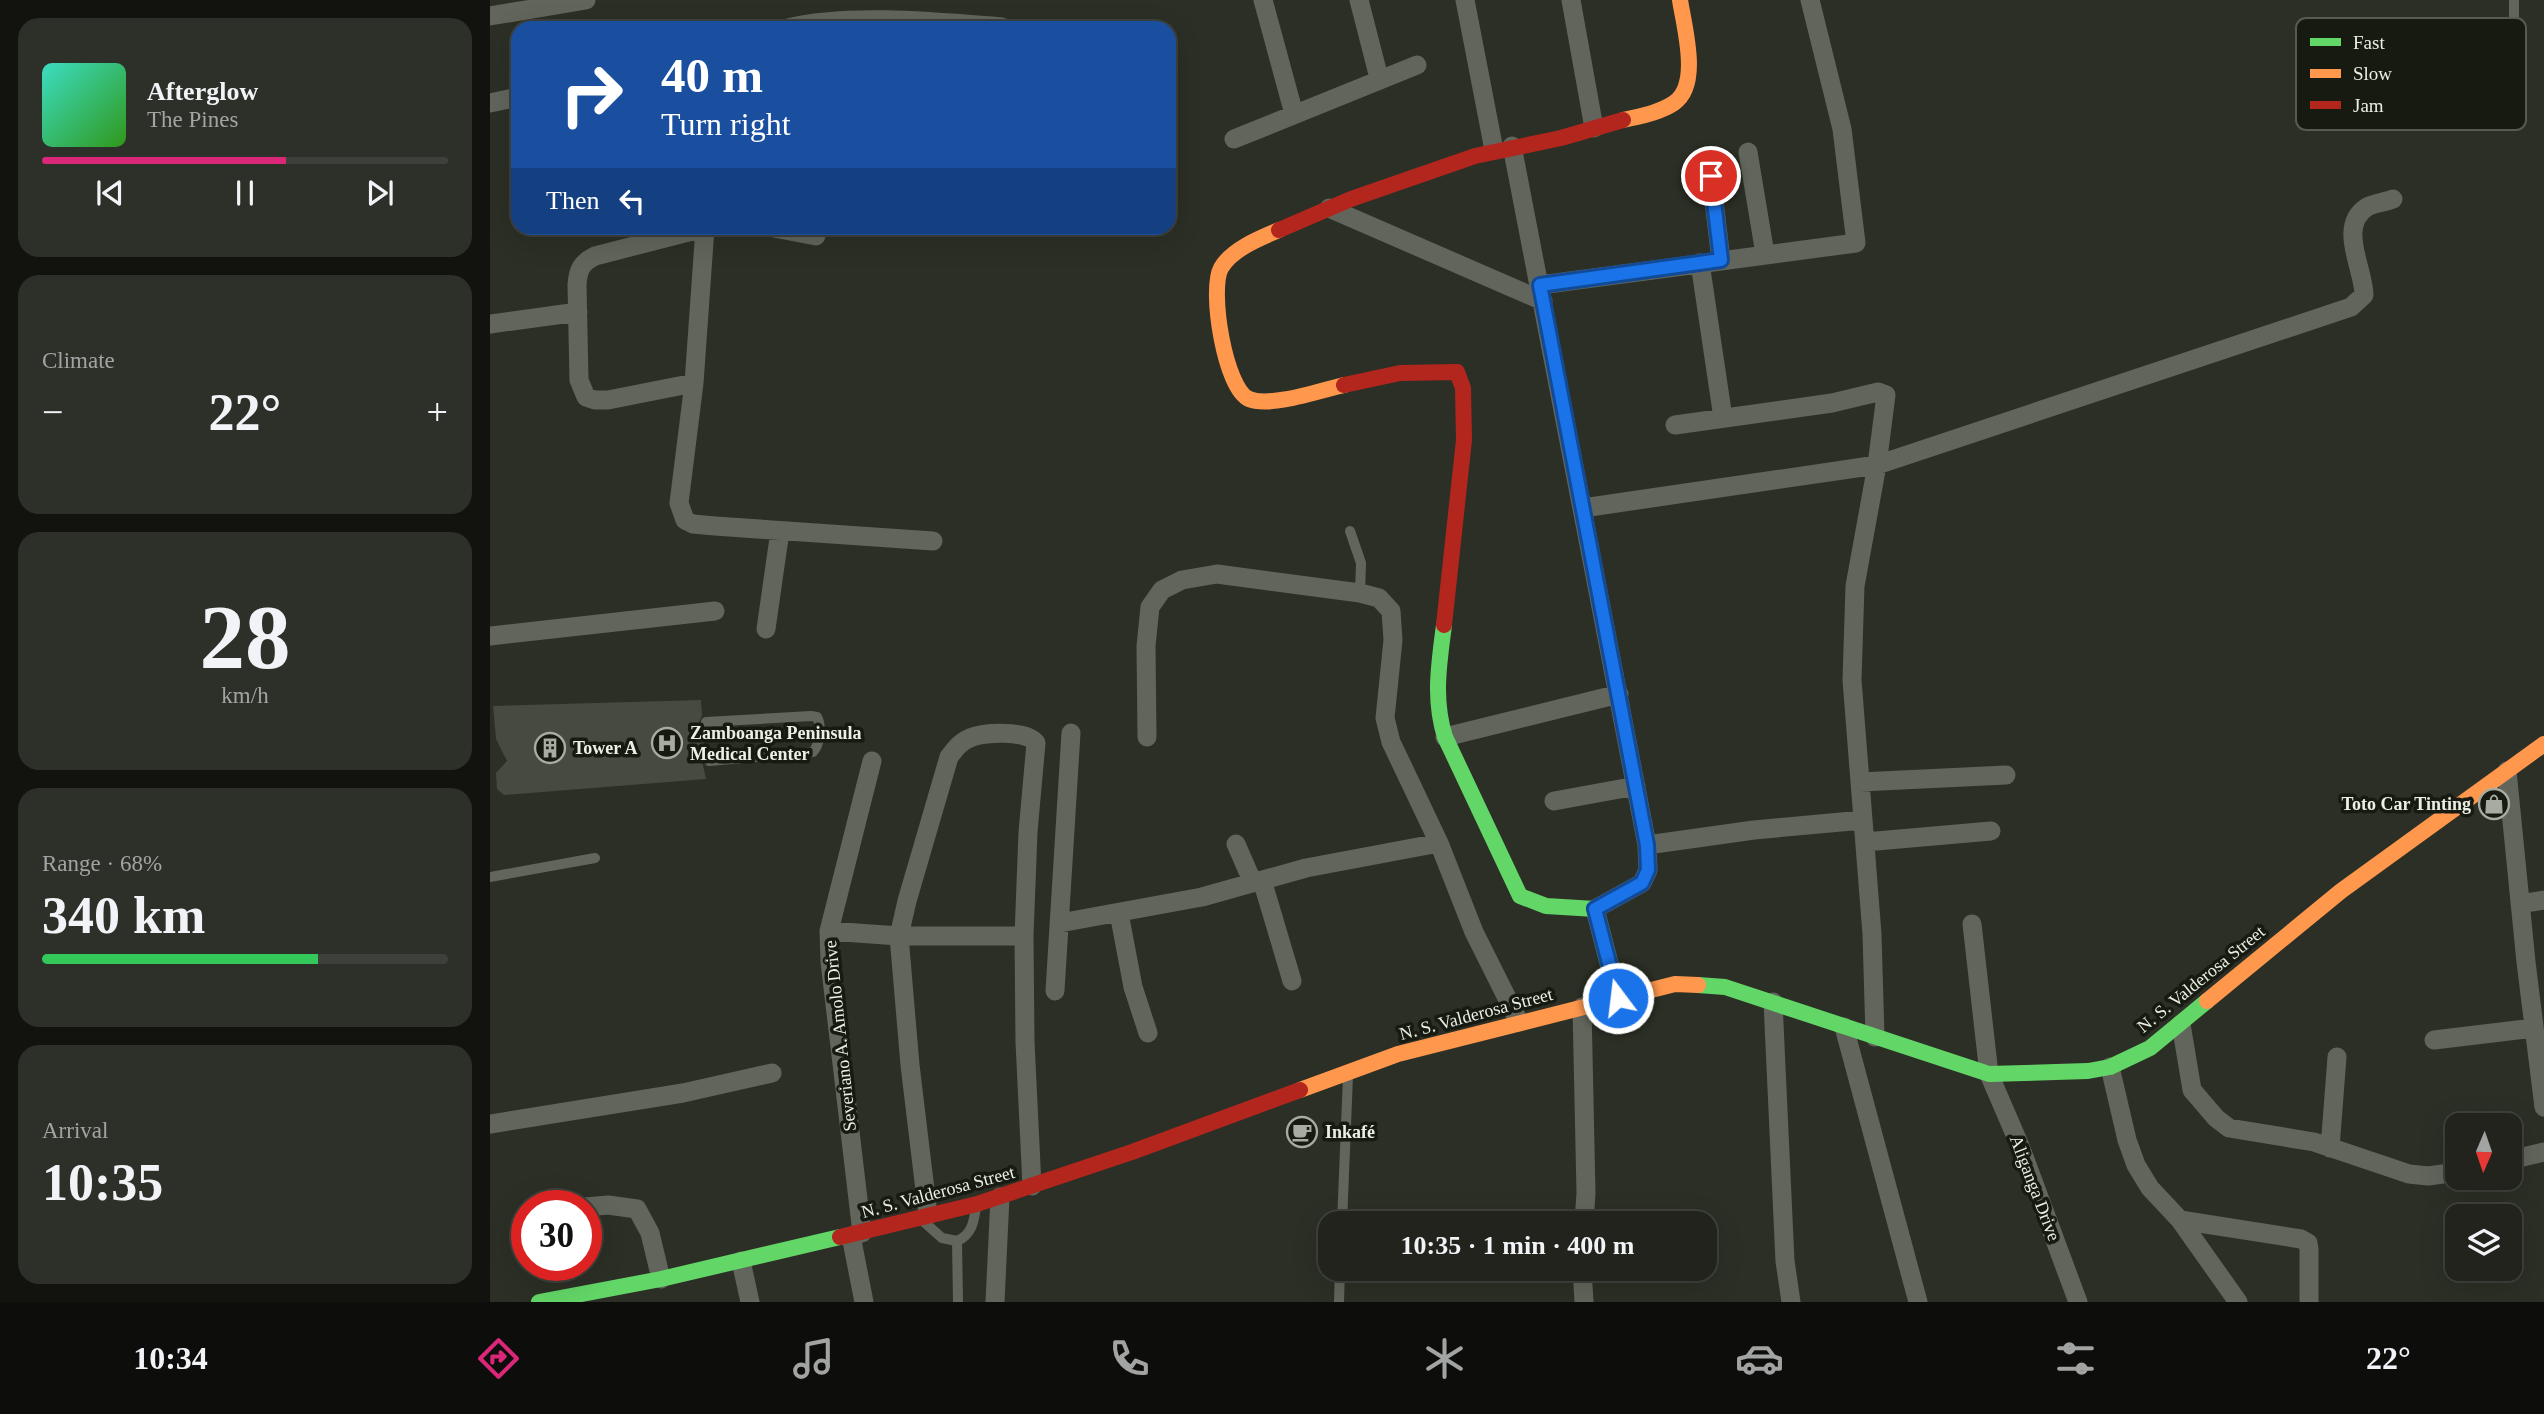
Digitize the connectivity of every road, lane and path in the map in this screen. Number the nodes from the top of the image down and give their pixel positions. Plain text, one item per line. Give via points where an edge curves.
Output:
1 (586, 0) edge
2 (1263, 0) edge
3 (1359, 0) edge
4 (1465, 0) edge
5 (1571, 0) edge
6 (1680, 0) edge
7 (1810, 0) edge
8 (2514, 0) edge
9 (490, 16) edge
10 (2514, 18) edge
11 (1417, 65) dead end
12 (1379, 78) junction
13 (511, 98) edge
14 (490, 103) edge
15 (1294, 114) junction
16 (1594, 128) junction
17 (1234, 139) dead end
18 (1503, 148) junction
19 (1748, 152) dead end
20 (1711, 176) dead end
21 (2393, 199) dead end
22 (1329, 208) junction
23 (675, 235) edge
24 (705, 235) edge
25 (811, 235) edge
26 (816, 236) dead end
27 (1765, 254) junction
28 (1721, 260) junction
29 (1700, 263) junction
30 (1541, 293) junction
31 (578, 312) junction
32 (490, 324) edge
33 (694, 383) junction
34 (1723, 418) junction
35 (1675, 425) dead end
36 (1877, 464) junction
37 (1583, 508) junction
38 (780, 531) junction
39 (1350, 531) dead end
40 (933, 541) dead end
41 (1360, 593) junction
42 (715, 611) dead end
43 (766, 629) dead end
44 (490, 636) edge
45 (1619, 694) junction
46 (706, 722) dead end
47 (1071, 733) dead end
48 (1147, 737) dead end
49 (1445, 737) junction
50 (2544, 744) edge
51 (709, 761) dead end
52 (872, 761) dead end
53 (2507, 771) junction
54 (2006, 775) dead end
55 (1860, 782) junction
56 (1636, 786) junction
57 (1554, 801) dead end
58 (1863, 820) junction
59 (1991, 831) dead end
60 (1865, 842) junction
61 (1439, 843) junction
62 (1236, 844) dead end
63 (1647, 845) junction
64 (595, 858) dead end
65 (490, 877) edge
66 (1258, 881) junction
67 (2544, 900) edge
68 (2520, 904) junction
69 (1595, 909) junction
70 (1119, 913) junction
71 (1060, 923) junction
72 (1972, 924) dead end
73 (829, 930) junction
74 (899, 936) junction
75 (1024, 936) junction
76 (1292, 981) dead end
77 (1055, 990) dead end
78 (1618, 998) junction
79 (1773, 1002) junction
80 (1582, 1007) junction
81 (1519, 1022) junction
82 (2181, 1024) junction
83 (1844, 1027) junction
84 (2534, 1028) junction
85 (1148, 1033) dead end
86 (1875, 1037) junction
87 (2434, 1040) dead end
88 (2337, 1057) dead end
89 (2110, 1066) junction
90 (1349, 1072) junction
91 (772, 1073) dead end
92 (1989, 1074) junction
93 (2544, 1107) edge
94 (490, 1125) edge
95 (2330, 1147) junction
96 (2544, 1152) edge
97 (2522, 1157) edge
98 (2445, 1174) edge
99 (1032, 1186) junction
100 (1000, 1196) junction
101 (977, 1204) junction
102 (602, 1206) edge
103 (1343, 1211) edge
104 (1585, 1211) edge
105 (923, 1217) junction
106 (2180, 1220) junction
107 (857, 1234) junction
108 (957, 1241) junction
109 (741, 1261) junction
110 (661, 1279) junction
111 (1340, 1281) edge
112 (1583, 1281) edge
113 (538, 1302) edge
114 (750, 1302) edge
115 (864, 1302) edge
116 (958, 1302) edge
117 (995, 1302) edge
118 (1339, 1302) edge
119 (1584, 1302) edge
120 (1791, 1302) edge
121 (1918, 1302) edge
122 (2078, 1302) edge
123 (2238, 1302) edge
124 (2309, 1302) edge

1 - 9 street
2 - 15 street
3 - 12 street
4 - 18 street
5 - 16 street
6 - 16 main road via 1689,85 1683,97 1666,109
7 - 27 street via 1842,129 1856,243
8 - 10 lane
11 - 12 street
12 - 15 street
13 - 14 street
15 - 17 street
16 - 18 main road
18 - 22 main road
18 - 30 street
19 - 27 street
20 - 28 street
21 - 36 street via 2368,207 2355,223 2352,237 2364,295 2351,307
22 - 30 street
22 - 49 main road via 1234,252 1215,283 1215,302 1233,379 1246,398 1274,401 1399,375 1438,369 1457,372 1463,388 1464,440 1436,695
23 - 31 street via 584,261 578,271
24 - 33 street
25 - 26 street
27 - 28 street
28 - 29 street
29 - 30 street
29 - 34 street
30 - 37 street
31 - 32 street
31 - 33 street via 579,380 586,397 608,400
33 - 38 street via 681,514 693,524
34 - 35 street
34 - 36 street via 1882,392 1885,416
36 - 37 street
36 - 55 street via 1855,586 1852,680
37 - 45 street
38 - 40 street
38 - 43 street
39 - 41 lane via 1361,563
41 - 48 street via 1217,574 1182,580 1162,590 1150,607
41 - 61 street via 1379,598 1391,611 1387,729
42 - 44 street
45 - 49 street
45 - 56 street
46 - 51 lane via 811,716 820,722 813,752
47 - 71 street
49 - 69 main road via 1520,896 1560,907
50 - 53 main road, N. S. Valderosa Street
52 - 73 street, Severiano A. Amolo Drive
53 - 68 street
53 - 82 main road, N. S. Valderosa Street via 2341,891
54 - 55 street
55 - 58 street
56 - 57 street
56 - 63 street
58 - 60 street
58 - 63 street
59 - 60 street
60 - 86 street
61 - 66 street
61 - 81 street via 1474,932
62 - 66 street
63 - 69 street via 1648,870 1642,883
64 - 65 lane
66 - 70 street
66 - 76 street
67 - 68 street
68 - 84 street
69 - 78 street
70 - 71 street
70 - 85 street via 1133,987
71 - 77 street
72 - 92 street, Aliganga Drive
73 - 74 street
73 - 107 street, Severiano A. Amolo Drive
74 - 75 street
74 - 75 street via 949,757 957,745 972,737 1020,734 1029,735 1036,743
74 - 105 street
75 - 99 street
78 - 79 main road, N. S. Valderosa Street via 1675,984 1725,987
78 - 80 main road, N. S. Valderosa Street
79 - 83 main road, N. S. Valderosa Street
79 - 120 street via 1785,1261
80 - 81 main road, N. S. Valderosa Street
80 - 104 street
81 - 90 main road, N. S. Valderosa Street
82 - 89 main road, N. S. Valderosa Street via 2150,1048
82 - 95 street via 2192,1090 2216,1118 2229,1128
83 - 86 main road, N. S. Valderosa Street
83 - 121 street
84 - 87 street
84 - 93 street
86 - 92 main road, N. S. Valderosa Street
88 - 95 street
89 - 92 main road, N. S. Valderosa Street via 2088,1071
89 - 106 street via 2136,1165
90 - 99 main road, N. S. Valderosa Street
90 - 103 lane
91 - 94 street via 683,1093
92 - 122 street, Aliganga Drive
95 - 98 street via 2409,1174
96 - 97 street
99 - 100 main road, N. S. Valderosa Street
100 - 101 main road, N. S. Valderosa Street
100 - 117 street
101 - 105 main road, N. S. Valderosa Street
101 - 108 lane via 972,1227
102 - 110 street via 637,1209 650,1233
105 - 107 main road, N. S. Valderosa Street
105 - 108 lane via 943,1238
106 - 123 street
106 - 124 street via 2308,1243
107 - 109 main road, N. S. Valderosa Street
107 - 115 street, Severiano A. Amolo Drive
108 - 116 lane
109 - 110 main road, N. S. Valderosa Street
109 - 114 street
110 - 113 main road, N. S. Valderosa Street
111 - 118 lane
112 - 119 street

